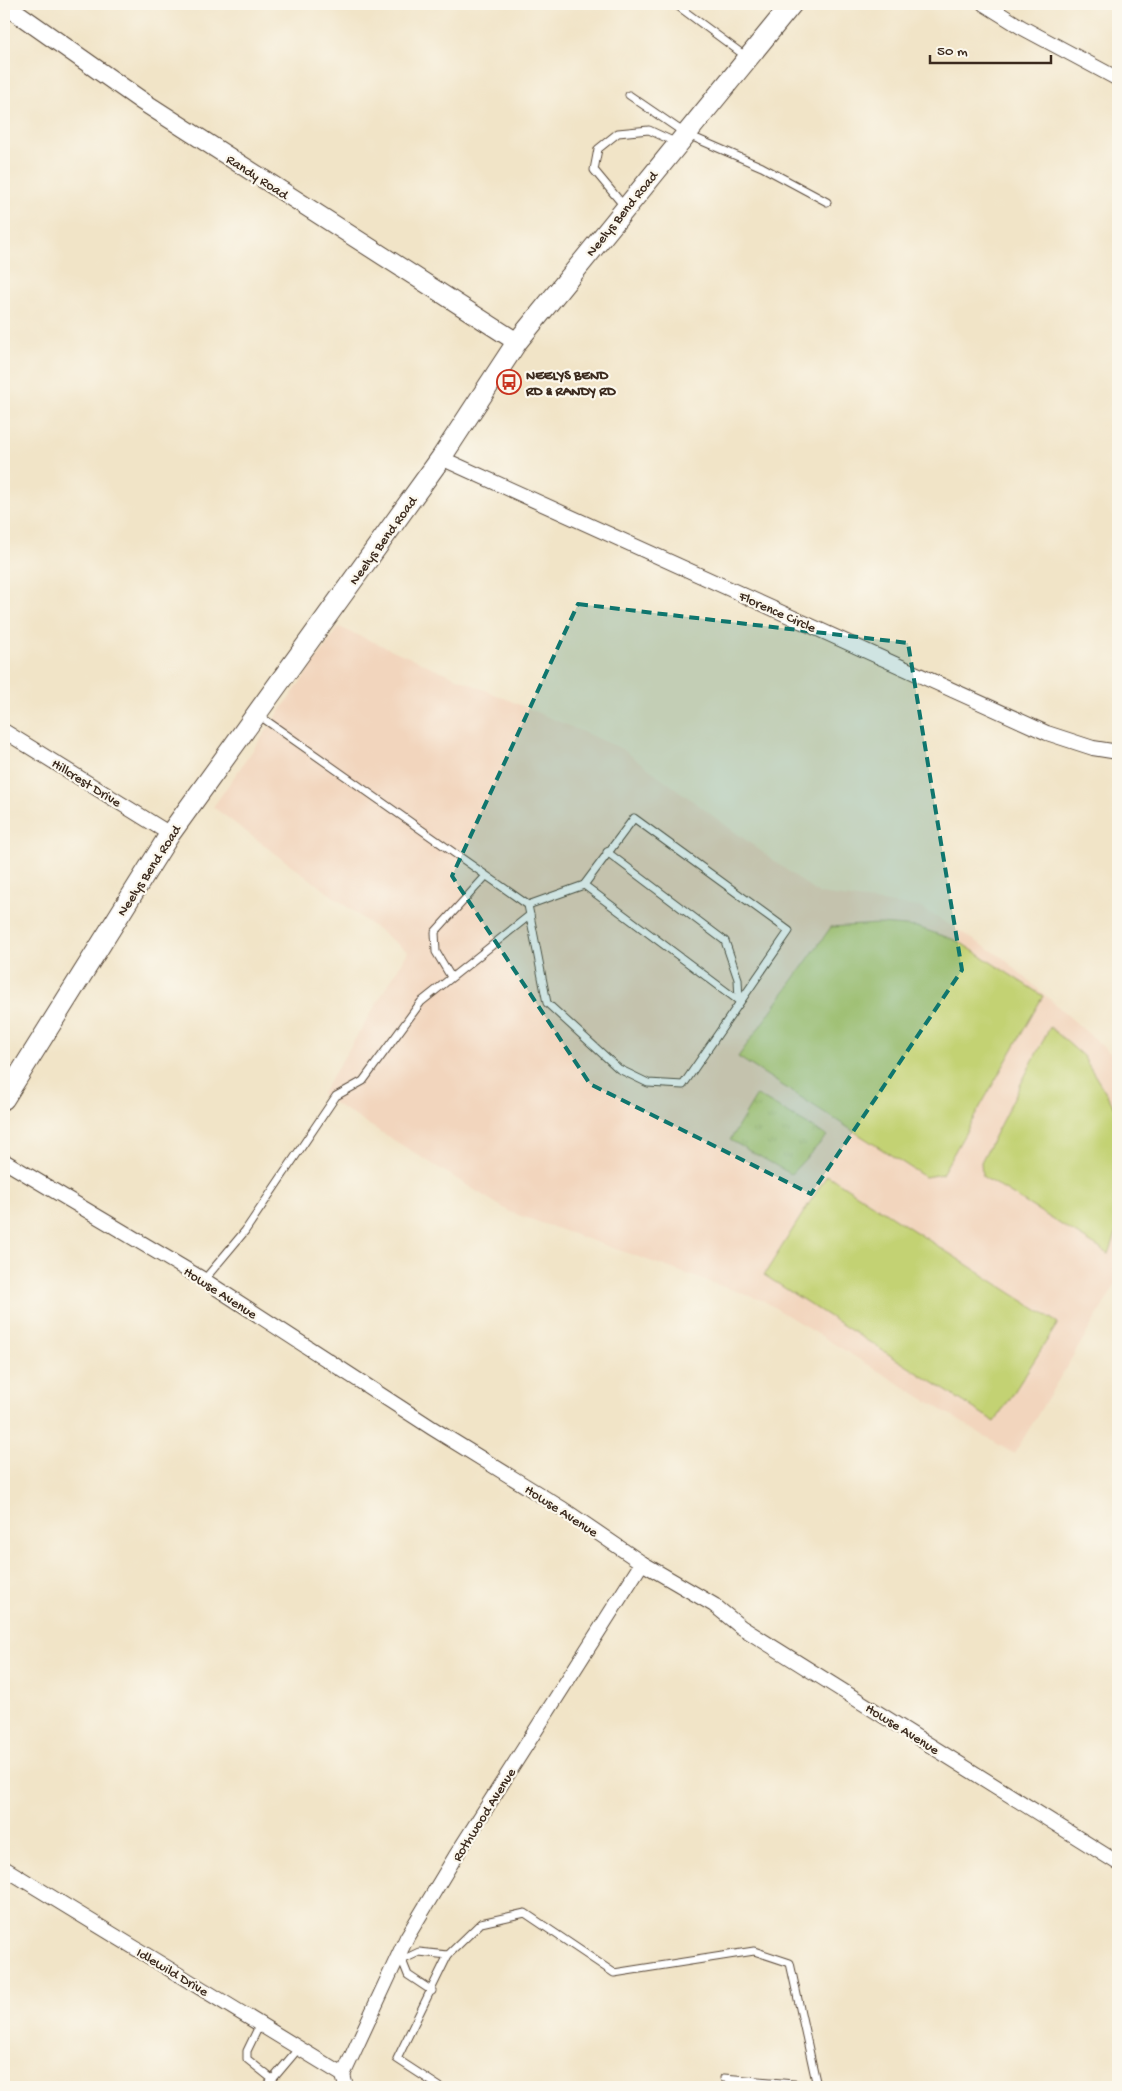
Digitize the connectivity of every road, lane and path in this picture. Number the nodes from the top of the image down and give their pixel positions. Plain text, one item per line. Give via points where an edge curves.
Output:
1 (4, 4) edge
2 (674, 4) edge
3 (792, 4) edge
4 (984, 4) edge
5 (748, 58) junction
6 (1118, 79) edge
7 (628, 95) dead end
8 (682, 139) junction
9 (827, 202) dead end
10 (625, 208) junction
11 (517, 342) junction
12 (441, 458) junction
13 (256, 714) junction
14 (4, 731) edge
15 (1118, 752) edge
16 (170, 834) junction
17 (608, 852) junction
18 (485, 877) junction
19 (584, 885) junction
20 (528, 905) junction
21 (530, 915) junction
22 (451, 977) junction
23 (739, 1001) junction
24 (4, 1099) edge
25 (4, 1161) edge
26 (204, 1280) junction
27 (642, 1563) junction
28 (1118, 1863) edge
29 (4, 1868) edge
30 (448, 1955) junction
31 (399, 1959) junction
32 (432, 1991) junction
33 (260, 2024) junction
34 (299, 2048) junction
35 (724, 2078) dead end
36 (272, 2079) junction
37 (344, 2081) edge
38 (266, 2087) edge
39 (440, 2087) edge
40 (819, 2087) edge

1 - 11 street, Randy Road via 142,101
2 - 5 lane
3 - 5 main road, Neelys Bend Road
4 - 6 street
5 - 8 main road, Neelys Bend Road
7 - 8 lane
8 - 9 lane via 762,167
8 - 10 main road, Neelys Bend Road
8 - 10 lane via 649,130 618,133 598,149 594,170
10 - 11 main road, Neelys Bend Road
11 - 12 main road, Neelys Bend Road
12 - 13 main road, Neelys Bend Road
12 - 15 street, Florence Circle via 1047,733 1093,748
13 - 16 main road, Neelys Bend Road
13 - 18 lane
14 - 16 street, Hillcrest Drive
16 - 24 main road, Neelys Bend Road
17 - 19 lane
17 - 23 lane via 725,941 738,979
17 - 23 lane via 634,818 789,931
18 - 20 lane
18 - 22 lane via 435,932 436,952
19 - 20 lane
19 - 23 lane
20 - 21 lane
21 - 22 lane
21 - 23 lane via 547,1002 619,1069 648,1083 683,1085
22 - 26 lane via 421,1002 363,1081 336,1096 245,1231
25 - 26 street, Howse Avenue
26 - 27 street, Howse Avenue
27 - 28 street, Howse Avenue via 714,1605 741,1627
27 - 31 street, Rothwood Avenue via 455,1857
29 - 33 street, Idlewild Drive
30 - 31 lane via 420,1952
30 - 32 lane
30 - 40 lane via 481,1923 525,1912 614,1973 754,1951 790,1963
31 - 32 lane via 408,1975
31 - 37 street, Rothwood Avenue
32 - 39 lane via 397,2059
33 - 34 street, Idlewild Drive
33 - 36 lane via 249,2045 248,2059
34 - 36 lane
34 - 37 street, Idlewild Drive
35 - 40 lane
36 - 38 lane

